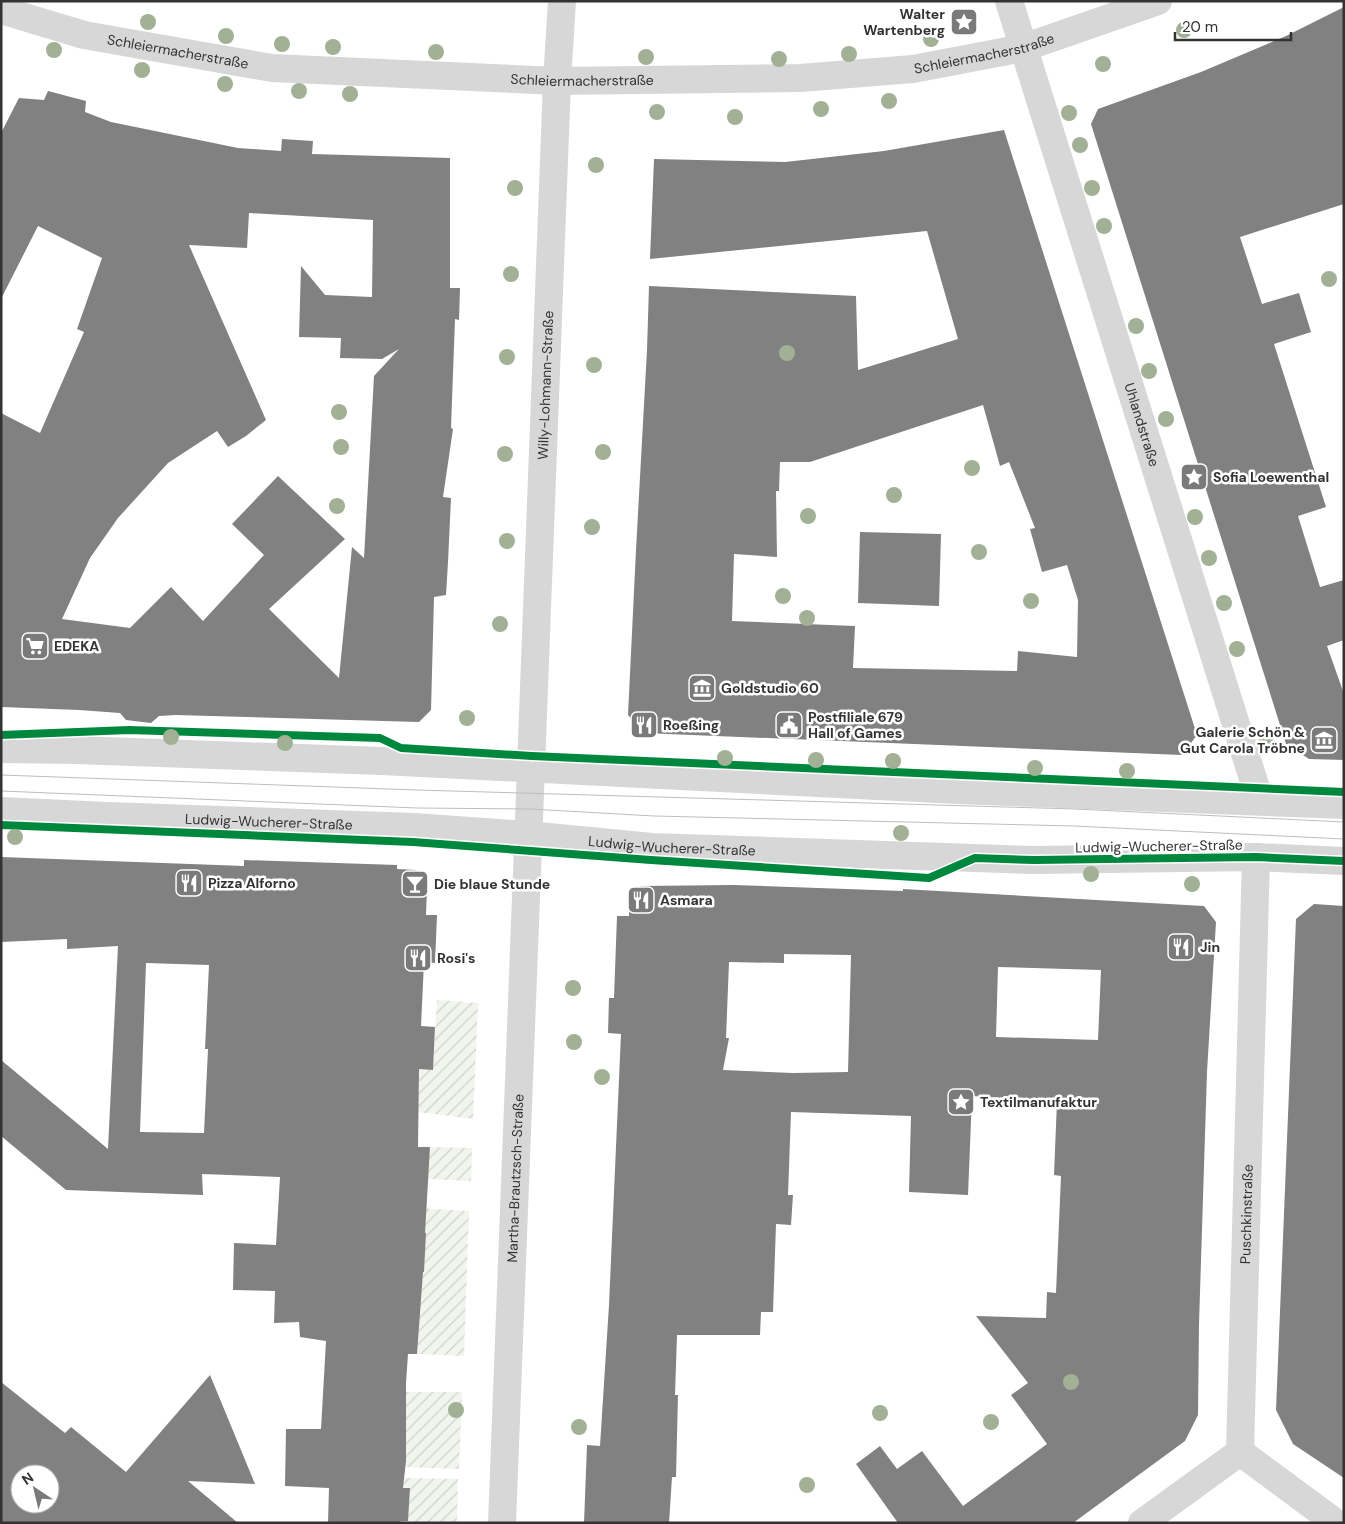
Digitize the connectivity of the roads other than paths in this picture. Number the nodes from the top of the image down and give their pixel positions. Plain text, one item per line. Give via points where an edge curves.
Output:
1 (562, 1) edge
2 (1009, 1) edge
3 (1158, 1) edge
4 (2, 13) edge
5 (1023, 48) junction
6 (557, 81) junction
7 (1, 749) edge
8 (531, 767) junction
9 (1260, 801) junction
10 (1344, 805) edge
11 (1, 811) edge
12 (528, 835) junction
13 (1256, 857) junction
14 (1344, 861) edge
15 (1240, 1452) junction
16 (502, 1523) edge
17 (1142, 1523) edge
18 (1336, 1523) edge

1 - 6 street, Willy-Lohmann-Straße
2 - 5 street, Uhlandstraße
3 - 5 street, Schleiermacherstraße
4 - 6 street, Schleiermacherstraße via 84,35 272,68
5 - 6 street, Schleiermacherstraße via 913,69 800,78
5 - 9 street, Uhlandstraße
6 - 8 street, Willy-Lohmann-Straße
7 - 8 street
8 - 9 street via 938,789
8 - 12 street, Willy-Lohmann-Straße
9 - 10 street
11 - 12 street, Ludwig-Wucherer-Straße via 414,827
12 - 13 street, Ludwig-Wucherer-Straße via 652,847 1024,860
12 - 16 street, Martha-Brautzsch-Straße
13 - 14 street, Ludwig-Wucherer-Straße
13 - 15 street, Puschkinstraße
15 - 17 street
15 - 18 street

